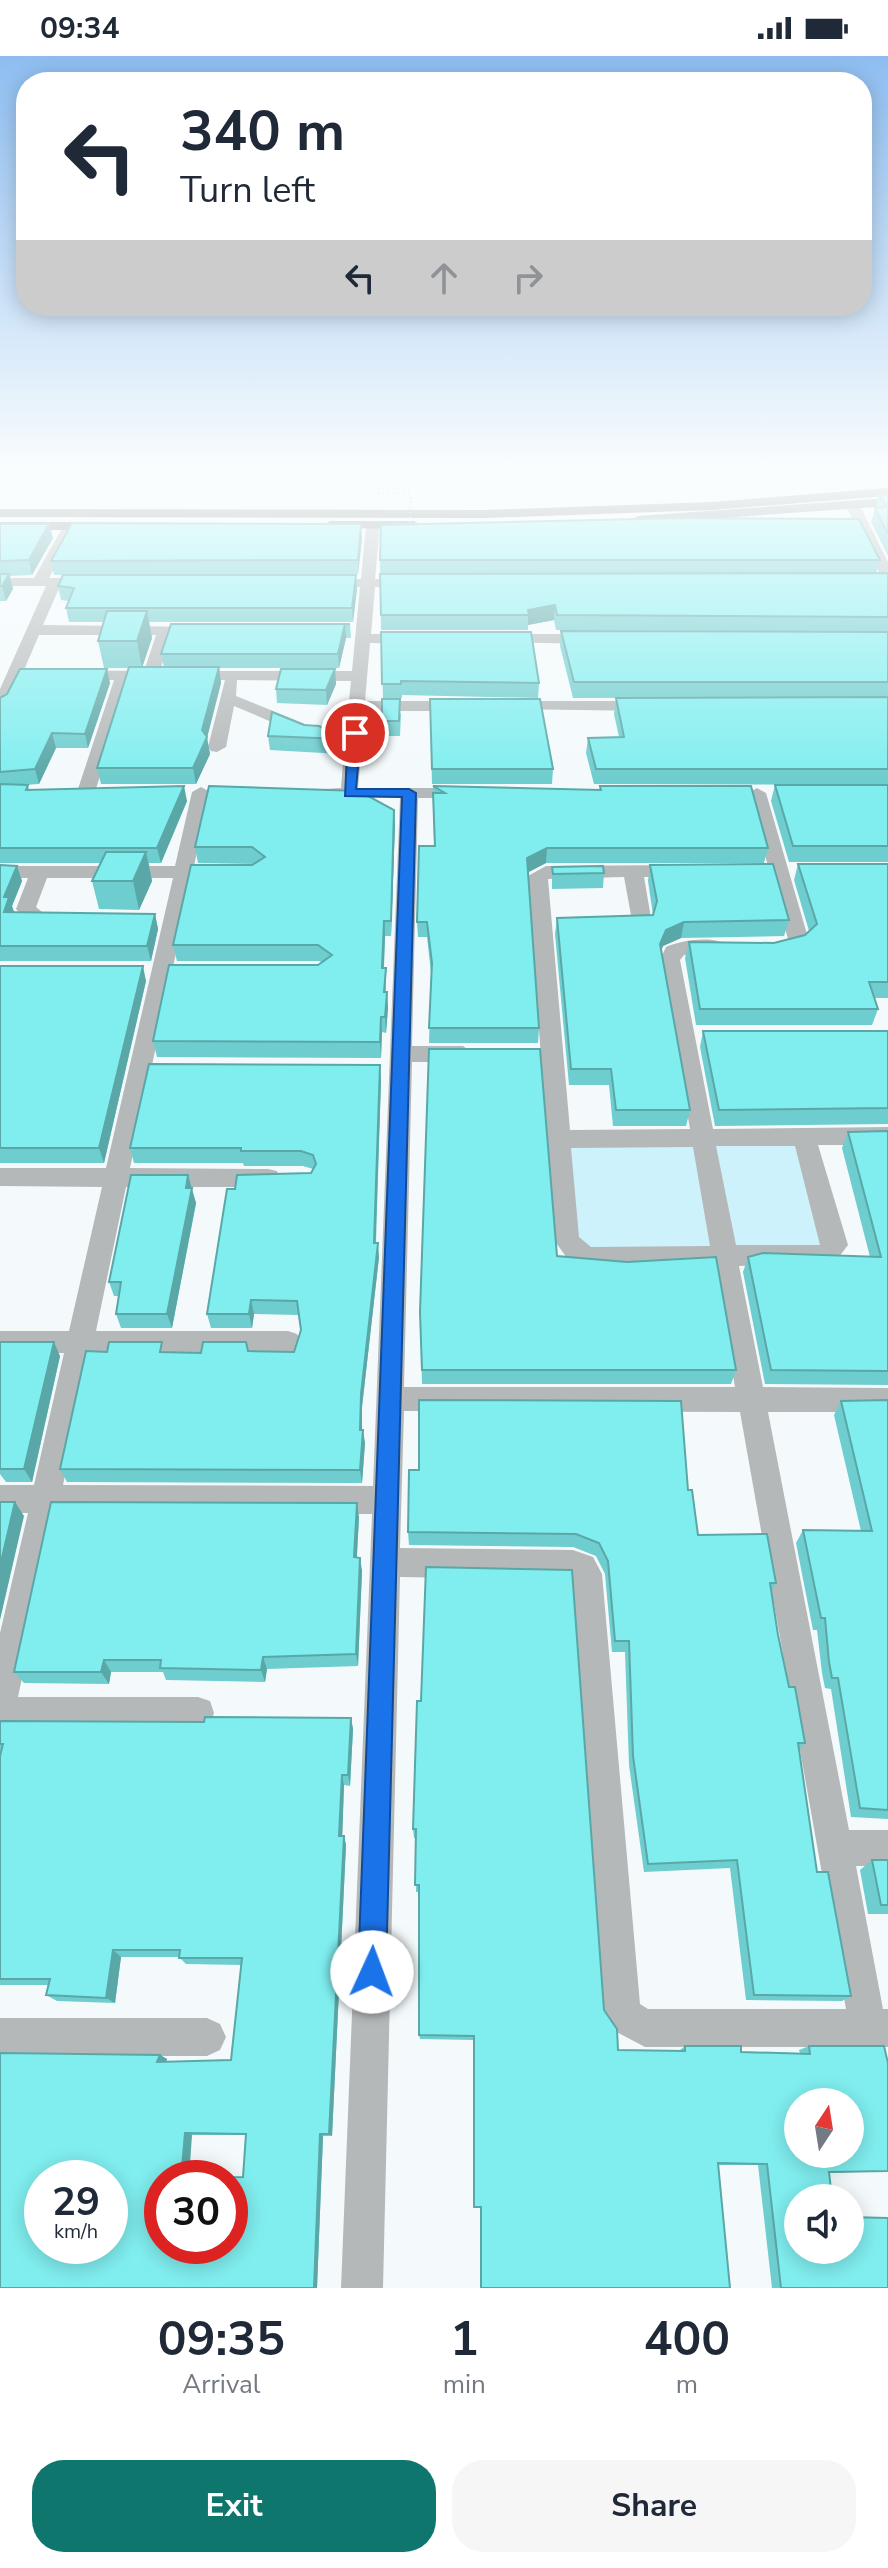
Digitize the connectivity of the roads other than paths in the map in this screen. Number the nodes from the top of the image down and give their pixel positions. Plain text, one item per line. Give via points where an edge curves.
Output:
1 (51, 573) edge
2 (369, 573) edge
3 (0, 582) edge
4 (47, 582) junction
5 (102, 583) edge
6 (305, 583) edge
7 (368, 583) junction
8 (431, 583) edge
9 (34, 630) junction
10 (165, 630) junction
11 (211, 630) edge
12 (358, 633) junction
13 (426, 639) edge
14 (490, 639) edge
15 (602, 639) edge
16 (124, 675) junction
17 (151, 675) junction
18 (233, 675) junction
19 (360, 676) junction
20 (9, 677) edge
21 (228, 698) junction
22 (357, 706) junction
23 (669, 706) edge
24 (0, 707) edge
25 (355, 733) junction
26 (217, 747) dead end
27 (86, 792) edge
28 (201, 792) dead end
29 (305, 793) edge
30 (349, 793) junction
31 (409, 793) junction
32 (488, 793) edge
33 (757, 793) edge
34 (633, 871) junction
35 (707, 871) edge
36 (0, 872) edge
37 (40, 872) junction
38 (184, 872) junction
39 (212, 872) edge
40 (83, 919) edge
41 (600, 925) edge
42 (683, 1036) junction
43 (714, 1036) edge
44 (492, 1054) edge
45 (395, 1064) junction
46 (888, 1136) edge
47 (701, 1137) junction
48 (804, 1137) junction
49 (559, 1139) junction
50 (0, 1177) edge
51 (116, 1177) junction
52 (287, 1178) edge
53 (727, 1255) junction
54 (0, 1342) edge
55 (80, 1342) junction
56 (288, 1342) dead end
57 (390, 1399) junction
58 (753, 1400) junction
59 (888, 1400) edge
60 (0, 1499) edge
61 (45, 1499) junction
62 (387, 1500) junction
63 (385, 1562) junction
64 (0, 1705) edge
65 (0, 1713) edge
66 (198, 1713) dead end
67 (835, 1848) junction
68 (888, 1848) edge
69 (878, 2028) edge
70 (0, 2037) edge
71 (207, 2037) dead end
72 (362, 2288) edge

1 - 4 street
2 - 7 street
3 - 4 street
4 - 5 street
4 - 9 street
6 - 7 street
7 - 8 street
7 - 12 street
9 - 10 street
9 - 20 street
10 - 11 street
10 - 17 street
12 - 13 street
12 - 19 street
14 - 15 street
16 - 17 street
16 - 20 street
16 - 27 street
17 - 18 street
18 - 19 street
18 - 21 street
19 - 22 street
20 - 24 street
21 - 25 street via 313,733
21 - 26 street
22 - 23 street
22 - 25 street
25 - 30 street
28 - 38 street
29 - 30 street
30 - 31 street
31 - 32 street
31 - 45 street
33 - 42 street via 799,941 783,949 673,952
34 - 35 street
34 - 41 street via 641,918 629,925
34 - 49 street via 538,876 549,925 545,1054
36 - 37 street
37 - 38 street
37 - 40 street via 28,914
38 - 39 street
38 - 51 street via 166,919 148,1068
42 - 43 street
42 - 47 street
44 - 45 street
45 - 57 street
46 - 48 street
47 - 48 street
47 - 49 street
47 - 53 street
48 - 53 street via 835,1245 832,1251
49 - 53 street via 567,1240 576,1251 589,1257
50 - 51 street
51 - 52 street
51 - 55 street
53 - 58 street
54 - 55 street
55 - 56 street
55 - 61 street
57 - 58 street
57 - 62 street
58 - 59 street
58 - 67 street
60 - 61 street
61 - 62 street
61 - 64 street
62 - 63 street
63 - 69 street via 573,1565 587,1574 622,2015 645,2028
63 - 72 street
65 - 66 street
67 - 68 street
67 - 69 street
70 - 71 street

